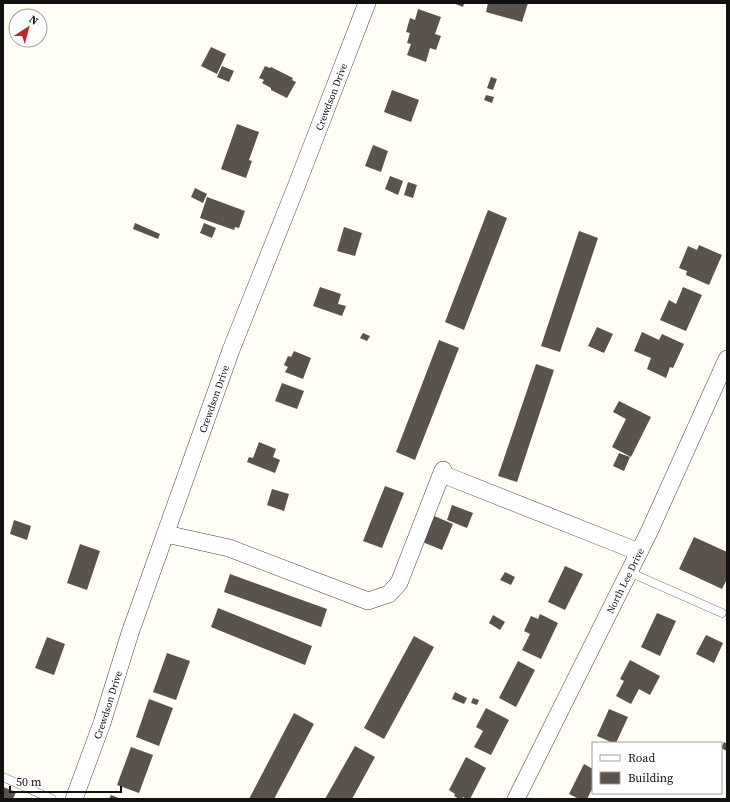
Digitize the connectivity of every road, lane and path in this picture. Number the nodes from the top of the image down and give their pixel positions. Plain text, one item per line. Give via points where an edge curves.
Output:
1 (367, 3) edge
2 (727, 359) edge
3 (166, 534) junction
4 (639, 552) junction
5 (629, 572) junction
6 (722, 613) dead end
7 (3, 777) edge
8 (52, 799) edge
9 (74, 799) edge
10 (516, 799) edge

1 - 3 street, Crewdson Drive via 231,350
2 - 4 street, North Lee Drive
3 - 4 street via 229,548 368,601 388,594 399,583 442,472
3 - 9 street, Crewdson Drive
4 - 5 street, North Lee Drive
5 - 6 lane
5 - 10 street, North Lee Drive
7 - 8 lane

